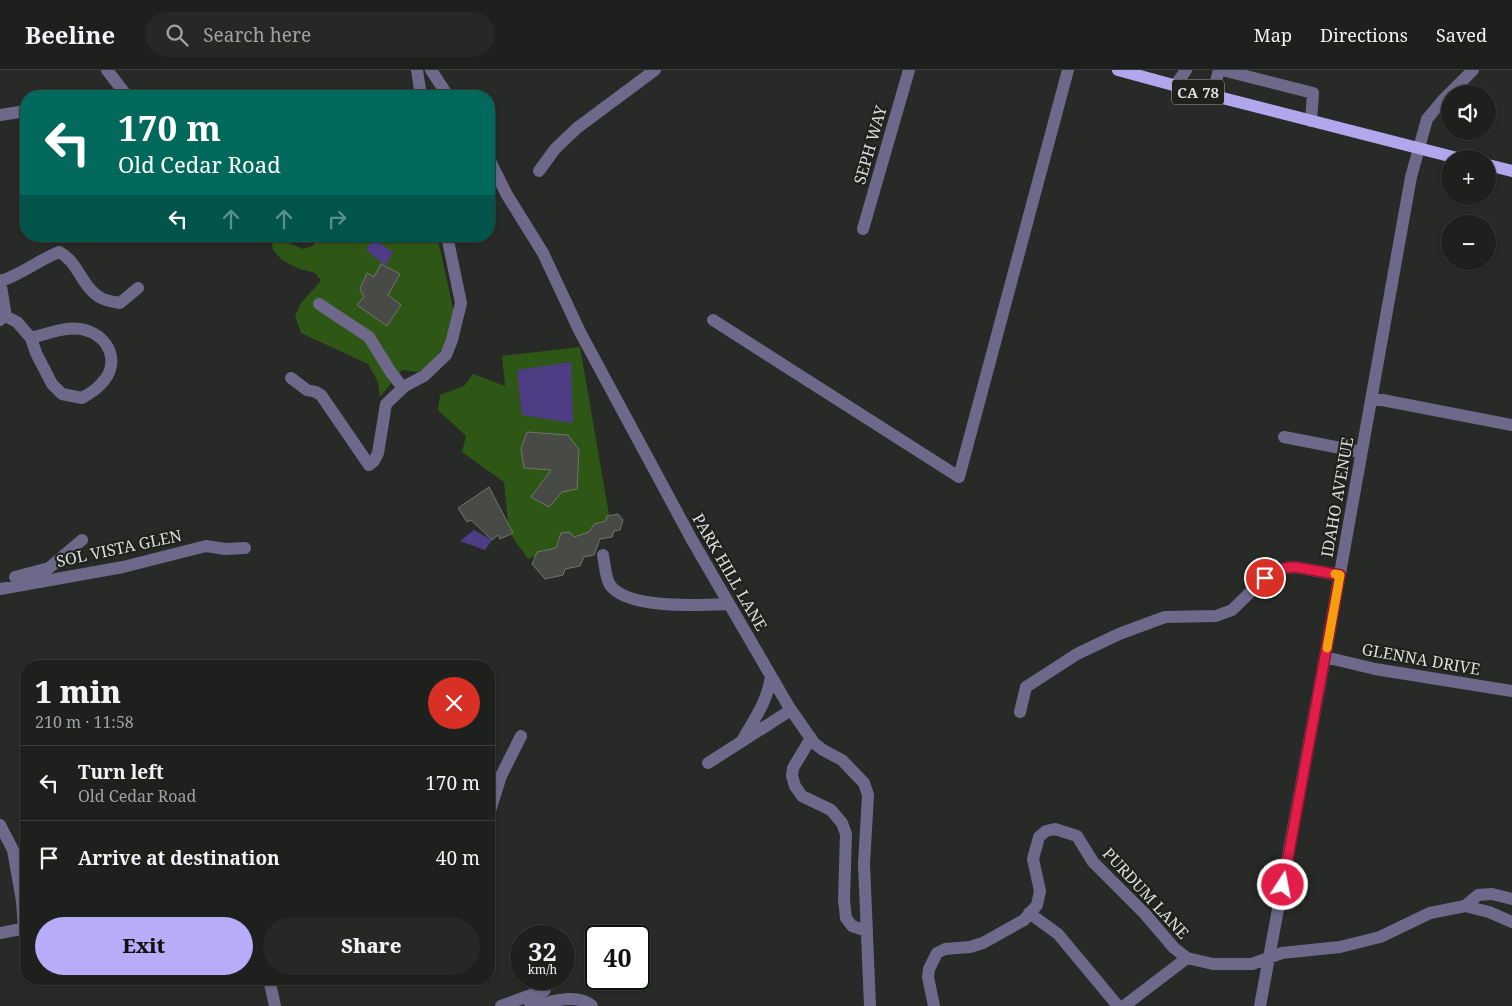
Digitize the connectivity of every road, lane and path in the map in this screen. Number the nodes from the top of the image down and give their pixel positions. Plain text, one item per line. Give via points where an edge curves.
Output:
1 (107, 70) edge
2 (417, 70) edge
3 (430, 70) edge
4 (655, 70) edge
5 (909, 70) edge
6 (1068, 70) edge
7 (1118, 70) edge
8 (1186, 70) edge
9 (1221, 70) edge
10 (1473, 70) edge
11 (1175, 86) junction
12 (122, 90) edge
13 (420, 90) edge
14 (444, 90) edge
15 (1212, 96) junction
16 (20, 112) edge
17 (0, 115) edge
18 (1311, 121) junction
19 (1419, 148) junction
20 (1441, 154) edge
21 (1496, 167) edge
22 (495, 171) edge
23 (539, 171) dead end
24 (1512, 171) edge
25 (862, 229) dead end
26 (448, 242) edge
27 (0, 281) edge
28 (138, 288) dead end
29 (320, 304) dead end
30 (1, 318) edge
31 (712, 320) dead end
32 (31, 338) junction
33 (291, 378) dead end
34 (403, 388) junction
35 (1372, 398) junction
36 (1512, 425) edge
37 (1284, 437) dead end
38 (1361, 452) junction
39 (82, 540) dead end
40 (245, 548) dead end
41 (604, 555) dead end
42 (1340, 575) junction
43 (0, 581) edge
44 (0, 588) edge
45 (729, 604) junction
46 (1325, 657) junction
47 (771, 676) junction
48 (1512, 691) edge
49 (791, 710) junction
50 (1020, 712) dead end
51 (521, 736) dead end
52 (811, 738) junction
53 (741, 741) junction
54 (708, 762) dead end
55 (495, 795) edge
56 (0, 825) edge
57 (20, 890) edge
58 (1512, 899) edge
59 (1465, 906) junction
60 (1029, 913) junction
61 (1512, 922) edge
62 (20, 929) edge
63 (867, 931) junction
64 (0, 933) edge
65 (1186, 958) junction
66 (1269, 958) junction
67 (270, 985) edge
68 (545, 990) dead end
69 (275, 1006) edge
70 (501, 1006) edge
71 (530, 1006) edge
72 (592, 1006) edge
73 (870, 1006) edge
74 (934, 1006) edge
75 (1118, 1006) edge
76 (1124, 1006) edge
77 (1260, 1006) edge

1 - 12 street
2 - 13 street
3 - 14 street
4 - 23 street via 577,128 555,149
5 - 25 street, SEPH WAY
6 - 31 street via 959,477
7 - 11 main road, CA 78
8 - 11 street
9 - 15 street
9 - 18 street via 1313,94
10 - 19 street, IDAHO AVENUE via 1427,119
11 - 15 main road, CA 78
15 - 18 main road, CA 78
16 - 17 street
18 - 19 main road, CA 78
19 - 20 main road, CA 78
19 - 35 street, IDAHO AVENUE via 1402,220
21 - 24 main road
22 - 45 street, PARK HILL LANE via 543,253 580,332
26 - 34 street via 460,303 452,340 446,355 424,376
27 - 28 street via 14,277 59,252 68,256 91,290 101,298 120,303
27 - 30 street via 5,311
29 - 34 street via 370,336
30 - 32 street via 17,322
32 - 32 street via 52,384 62,394 82,398 102,384 108,375 113,359 102,338 84,330 71,329
33 - 34 street via 307,390 321,395 369,465 378,453 386,404
35 - 36 street
35 - 38 street, IDAHO AVENUE
37 - 38 street
38 - 42 street, IDAHO AVENUE
39 - 43 street, SOL VISTA GLEN via 49,568
40 - 44 street, SOL VISTA GLEN via 206,546 123,566
41 - 45 street via 610,585 630,598 658,604
42 - 46 street, IDAHO AVENUE
42 - 50 street via 1285,568 1265,578 1232,610 1216,616 1165,617 1119,634 1077,654 1026,687
45 - 47 street, PARK HILL LANE
46 - 48 street, GLENNA DRIVE via 1375,669
46 - 66 street, IDAHO AVENUE
47 - 49 street, PARK HILL LANE
47 - 53 street via 770,689 762,708
49 - 52 street, PARK HILL LANE
49 - 53 street
51 - 55 street
52 - 63 street, PARK HILL LANE via 823,750 842,760 864,783 868,795 864,864
52 - 63 street via 793,768 794,786 802,796 832,810 842,823 846,834 846,918 852,926
53 - 54 street
56 - 57 street via 13,850
58 - 59 street via 1492,894 1478,895
59 - 61 street
59 - 66 street, PURDUM LANE via 1430,913 1380,937
60 - 65 street, PURDUM LANE via 1037,905 1040,891 1034,860 1039,837 1055,829 1077,836 1093,862
60 - 74 street, PURDUM LANE via 1024,920 983,943 937,953 928,969
60 - 75 street via 1058,934
62 - 64 street
63 - 73 street, PARK HILL LANE
65 - 66 street, PURDUM LANE via 1213,964 1252,964
65 - 76 street
66 - 77 street, IDAHO AVENUE
67 - 69 street
68 - 70 street
71 - 72 street via 572,998

